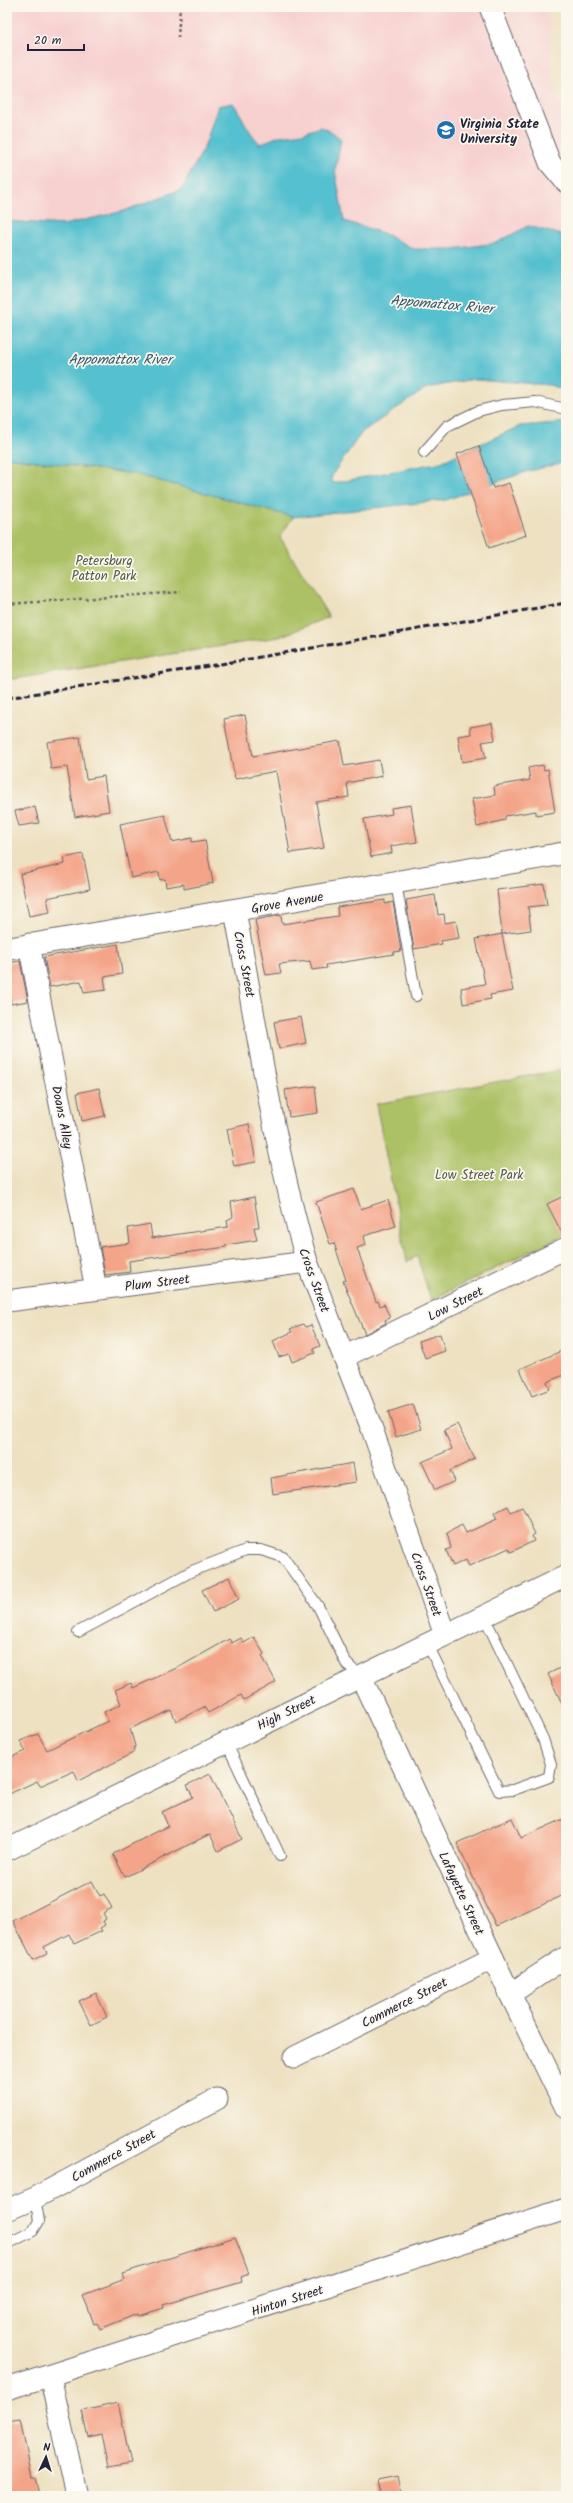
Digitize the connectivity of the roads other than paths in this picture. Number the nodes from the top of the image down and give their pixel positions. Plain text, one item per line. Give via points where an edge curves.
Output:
1 (490, 7) edge
2 (566, 182) edge
3 (566, 410) edge
4 (424, 452) dead end
5 (566, 853) edge
6 (396, 883) junction
7 (235, 911) junction
8 (29, 944) junction
9 (7, 949) edge
10 (416, 996) dead end
11 (566, 1248) edge
12 (307, 1262) junction
13 (96, 1290) junction
14 (7, 1301) edge
15 (344, 1357) junction
16 (566, 1576) edge
17 (484, 1616) junction
18 (78, 1632) dead end
19 (436, 1639) junction
20 (361, 1677) junction
21 (226, 1742) junction
22 (7, 1850) edge
23 (280, 1856) dead end
24 (566, 1957) edge
25 (493, 1958) junction
26 (510, 1994) junction
27 (295, 2057) dead end
28 (217, 2099) dead end
29 (566, 2108) edge
30 (35, 2198) junction
31 (566, 2209) edge
32 (7, 2210) edge
33 (7, 2244) edge
34 (50, 2376) junction
35 (7, 2390) edge
36 (77, 2496) edge

1 - 2 street via 550,163
3 - 4 lane via 535,402 502,405 478,411 447,426
5 - 6 main road, Grove Avenue
6 - 7 main road, Grove Avenue
6 - 10 lane
7 - 8 main road, Grove Avenue
7 - 12 street, Cross Street via 280,1149
8 - 9 main road, Grove Avenue
8 - 13 street, Doans Alley
11 - 15 street, Low Street
12 - 13 street, Plum Street
12 - 15 street, Cross Street
13 - 14 street, Plum Street
15 - 19 street, Cross Street via 372,1430
16 - 17 street, High Street
17 - 19 street, High Street
17 - 19 lane via 543,1739 551,1764 549,1776 513,1790 499,1791
18 - 20 lane via 192,1570 246,1550 261,1550 283,1557 318,1606 346,1663
19 - 20 street, High Street
20 - 21 street, High Street
20 - 25 street, Lafayette Street
21 - 22 street, High Street
21 - 23 lane
24 - 26 street
25 - 26 street, Lafayette Street
25 - 27 street, Commerce Street
26 - 29 street, Lafayette Street
28 - 30 street, Commerce Street
30 - 32 street, Commerce Street
30 - 33 lane via 39,2221 33,2231
31 - 34 street, Hinton Street
34 - 35 street, Hinton Street
34 - 36 street

